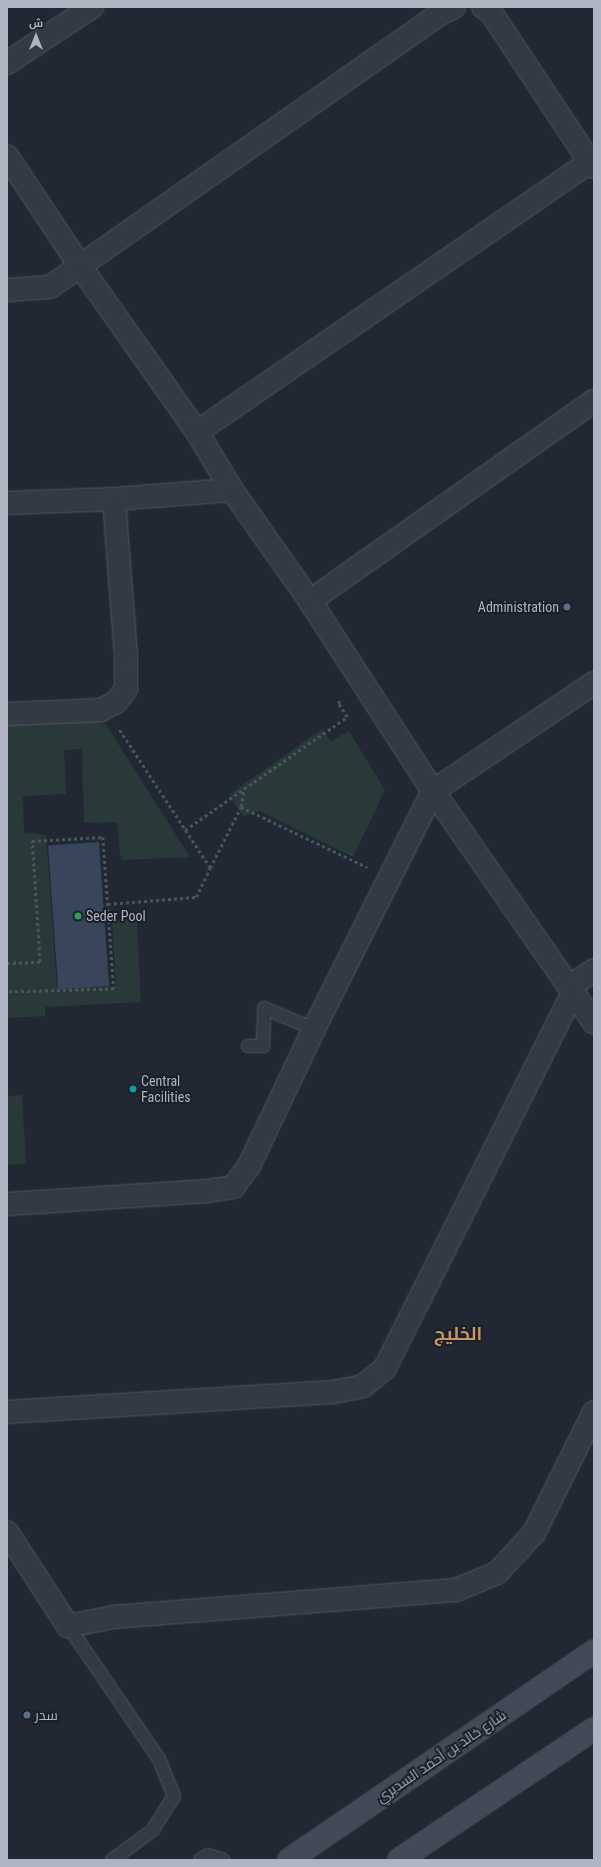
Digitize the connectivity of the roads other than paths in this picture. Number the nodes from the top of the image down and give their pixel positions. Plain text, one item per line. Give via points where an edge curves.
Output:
1 (92, 7) edge
2 (454, 7) edge
3 (484, 7) edge
4 (7, 63) edge
5 (7, 156) edge
6 (592, 164) edge
7 (80, 266) junction
8 (7, 290) edge
9 (594, 401) edge
10 (197, 432) junction
11 (232, 490) junction
12 (114, 499) junction
13 (7, 503) edge
14 (310, 601) junction
15 (594, 683) edge
16 (7, 714) edge
17 (433, 791) junction
18 (594, 970) edge
19 (571, 990) junction
20 (594, 1023) edge
21 (314, 1029) junction
22 (248, 1046) dead end
23 (7, 1204) edge
24 (7, 1412) edge
25 (594, 1412) edge
26 (7, 1532) edge
27 (68, 1626) junction
28 (594, 1651) edge
29 (594, 1729) edge
30 (112, 1860) edge
31 (200, 1860) edge
32 (223, 1860) edge
33 (289, 1860) edge
34 (400, 1860) edge

1 - 4 street
2 - 7 street via 431,19
3 - 6 street via 490,11
5 - 7 street
6 - 10 street
7 - 8 street via 50,287
7 - 10 street
9 - 14 street
10 - 11 street
11 - 12 street
11 - 14 street
12 - 13 street
12 - 16 street via 126,656 126,689 116,702 101,710
14 - 17 street
15 - 17 street
17 - 19 street
17 - 21 street
18 - 19 street
19 - 20 street
19 - 24 street via 385,1368 363,1386 333,1392
21 - 22 lane via 264,1008 263,1046
21 - 23 street via 249,1166 233,1187 208,1191
25 - 27 street via 534,1533 497,1572 456,1590 114,1616
26 - 27 street
27 - 30 lane via 159,1759 174,1796 153,1830
28 - 33 street, شارع خالد بن أحمد السديري
29 - 34 street
31 - 32 lane via 208,1855

